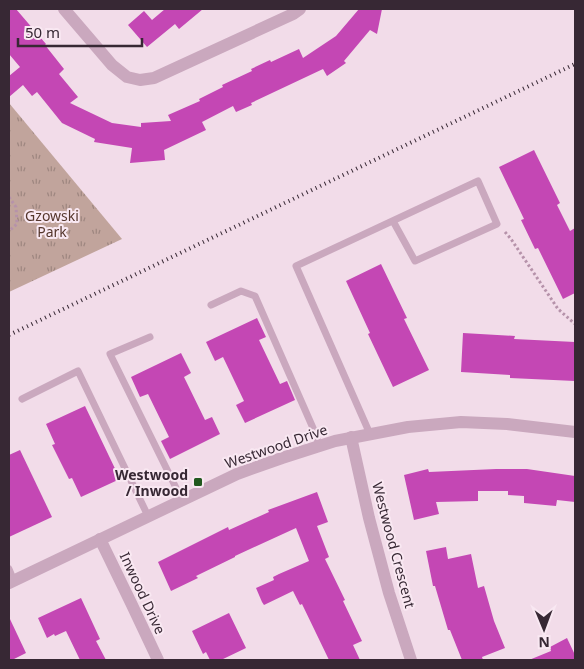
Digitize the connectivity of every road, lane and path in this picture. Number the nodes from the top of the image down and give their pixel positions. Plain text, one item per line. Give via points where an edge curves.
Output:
1 (64, 9) edge
2 (300, 9) edge
3 (9, 197) edge
4 (393, 221) junction
5 (497, 224) junction
6 (9, 231) edge
7 (212, 305) dead end
8 (575, 324) edge
9 (150, 336) dead end
10 (22, 399) dead end
11 (575, 432) edge
12 (370, 434) junction
13 (351, 437) junction
14 (319, 446) junction
15 (182, 500) junction
16 (148, 516) junction
17 (100, 539) junction
18 (11, 578) edge
19 (158, 660) edge
20 (411, 660) edge

1 - 2 street via 112,65 127,77 140,80 154,78
3 - 6 path via 16,207 17,224
4 - 5 lane via 415,261
4 - 5 lane via 478,182
4 - 12 lane via 296,266
5 - 8 path via 512,239 558,309
7 - 14 lane via 241,291 255,296
9 - 15 lane via 110,354
10 - 16 lane via 78,371
11 - 12 street, Westwood Drive via 461,422
12 - 13 street, Westwood Drive
13 - 14 street, Westwood Drive
13 - 20 street, Westwood Crescent via 389,593
14 - 15 street, Westwood Drive via 237,474
15 - 16 street, Westwood Drive
16 - 17 street, Westwood Drive
17 - 18 street, Westwood Drive
17 - 19 street, Inwood Drive

